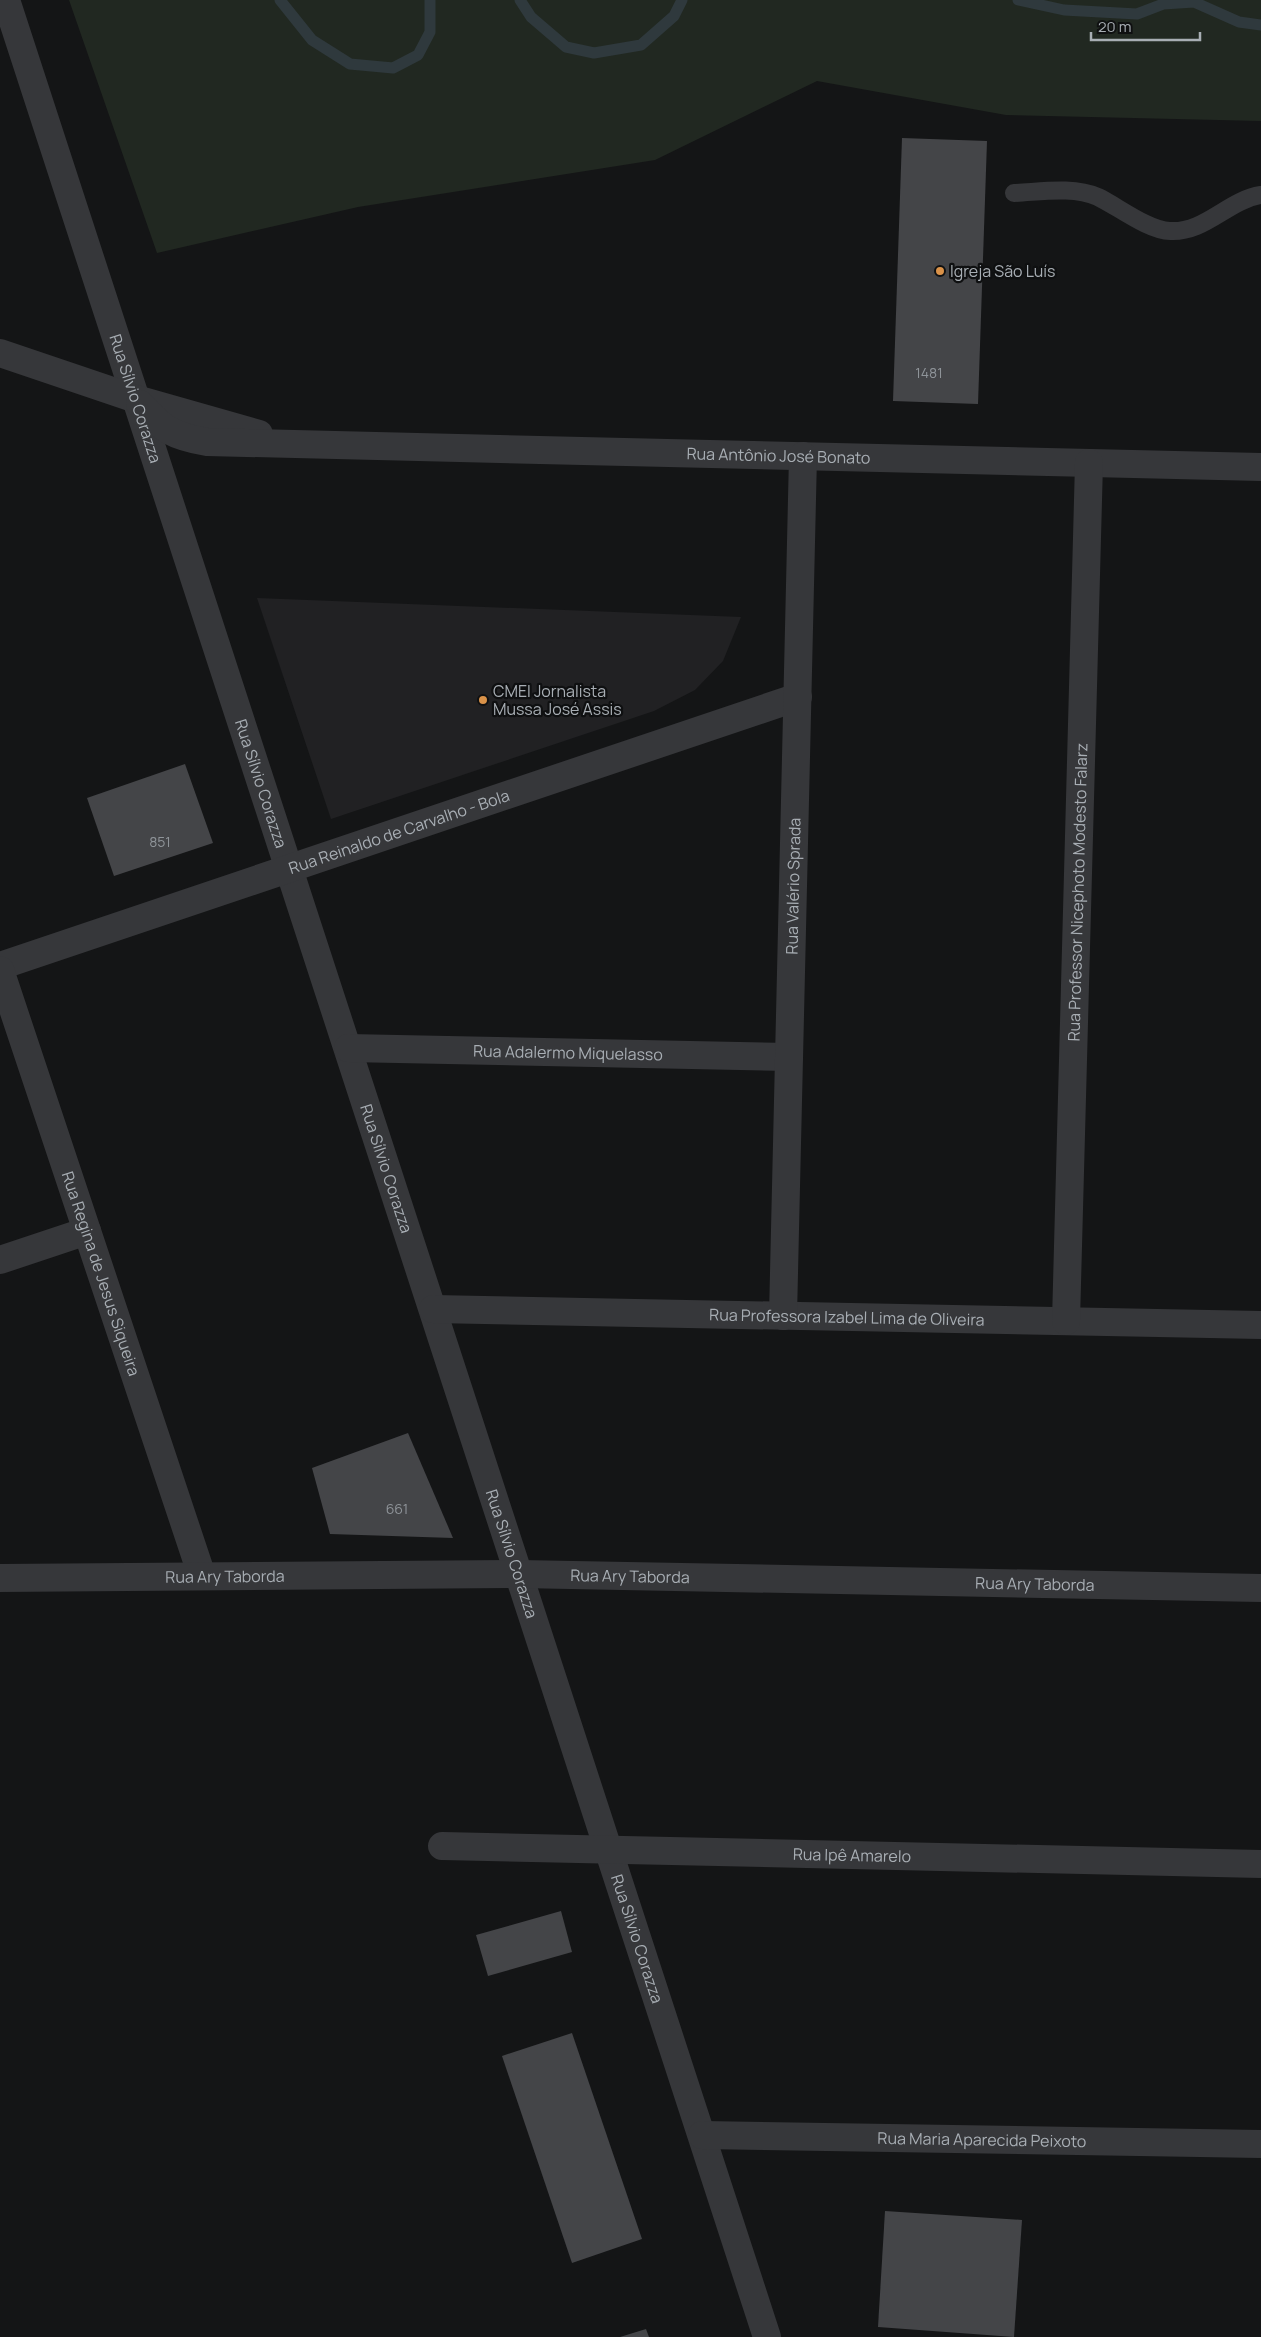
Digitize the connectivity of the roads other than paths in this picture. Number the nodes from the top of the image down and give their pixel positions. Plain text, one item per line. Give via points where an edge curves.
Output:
1 (6, 0) edge
2 (1014, 193) dead end
3 (1261, 195) edge
4 (0, 353) edge
5 (136, 399) junction
6 (803, 456) junction
7 (1089, 463) junction
8 (1261, 467) edge
9 (798, 697) junction
10 (289, 868) junction
11 (0, 968) edge
12 (348, 1048) junction
13 (789, 1058) junction
14 (87, 1231) junction
15 (0, 1260) edge
16 (433, 1309) junction
17 (783, 1316) junction
18 (1066, 1321) junction
19 (1261, 1325) edge
20 (519, 1574) junction
21 (202, 1576) junction
22 (0, 1578) edge
23 (1261, 1588) edge
24 (442, 1846) dead end
25 (609, 1850) junction
26 (1261, 1864) edge
27 (702, 2136) junction
28 (1261, 2144) edge
29 (767, 2337) edge

1 - 5 street, Rua Sílvio Corazza
2 - 3 lane via 1073,192 1096,196 1144,222 1169,231 1197,227 1251,197
4 - 5 street, Rua Antônio José Bonato
5 - 6 street, Rua Antônio José Bonato via 296,444
5 - 10 street, Rua Sílvio Corazza
6 - 7 street, Rua Antônio José Bonato
6 - 9 street, Rua Valério Sprada
7 - 8 street, Rua Antônio José Bonato
7 - 18 street, Rua Professor Nicephoto Modesto Falarz
9 - 10 street, Rua Reinaldo de Carvalho - Bola
9 - 13 street, Rua Valério Sprada
10 - 11 street, Rua Reinaldo de Carvalho - Bola
10 - 12 street, Rua Sílvio Corazza
11 - 14 street, Rua Regina de Jesus Siqueira
12 - 13 street, Rua Adalermo Miquelasso
12 - 16 street, Rua Sílvio Corazza
13 - 17 street, Rua Valério Sprada
14 - 15 street
14 - 21 street, Rua Regina de Jesus Siqueira
16 - 17 street, Rua Professora Izabel Lima de Oliveira
16 - 20 street, Rua Sílvio Corazza
17 - 18 street, Rua Professora Izabel Lima de Oliveira
18 - 19 street, Rua Professora Izabel Lima de Oliveira
20 - 21 street, Rua Ary Taborda
20 - 23 street, Rua Ary Taborda
20 - 25 street, Rua Sílvio Corazza
21 - 22 street, Rua Ary Taborda
24 - 25 street, Rua Ipê Amarelo
25 - 26 street, Rua Ipê Amarelo
25 - 27 street, Rua Sílvio Corazza
27 - 28 street, Rua Maria Aparecida Peixoto
27 - 29 street, Rua Sílvio Corazza

